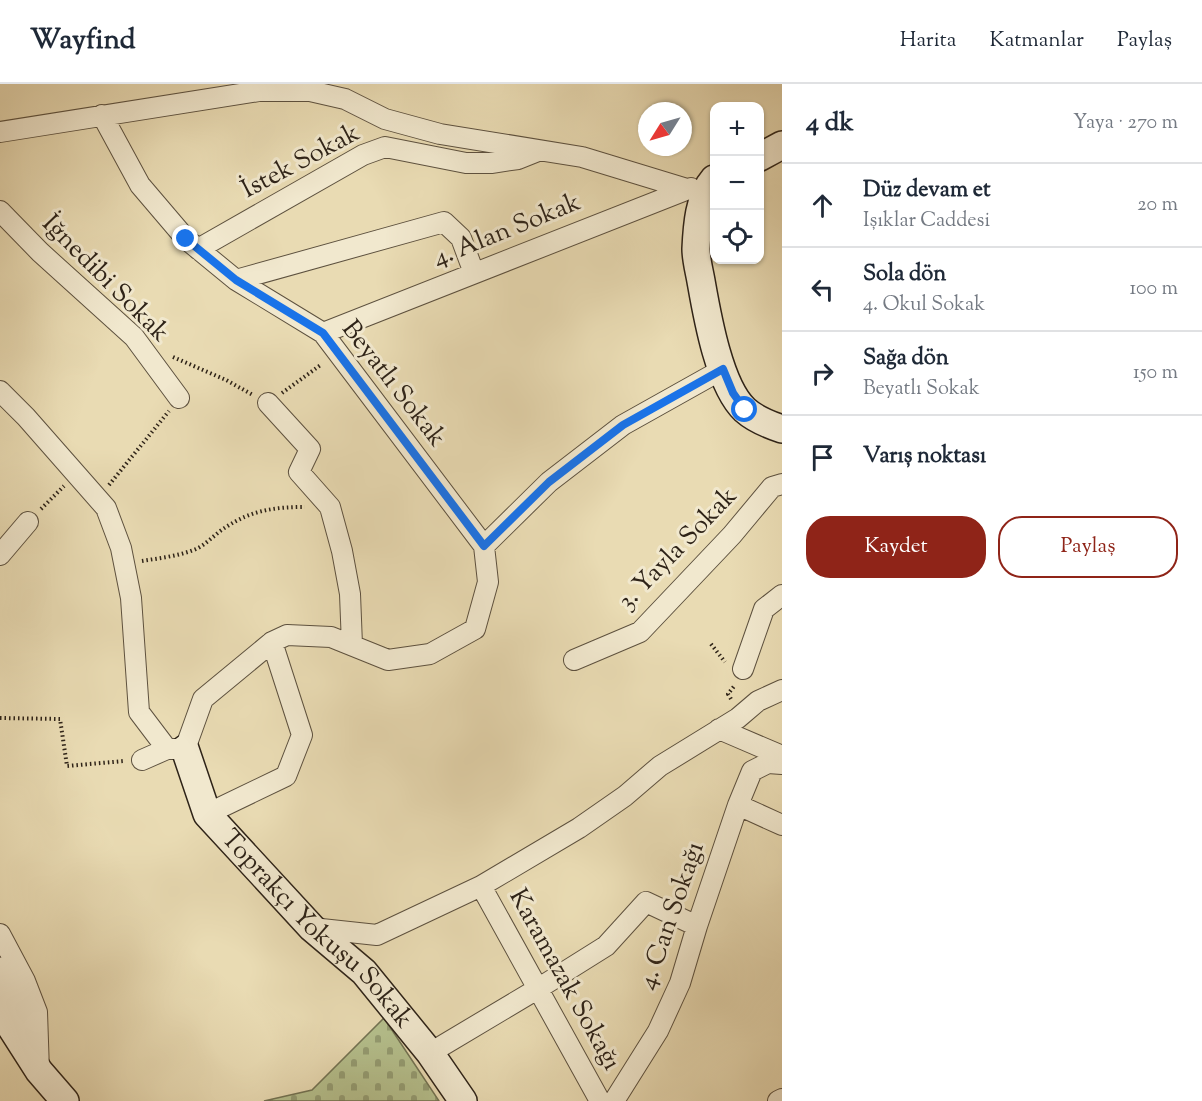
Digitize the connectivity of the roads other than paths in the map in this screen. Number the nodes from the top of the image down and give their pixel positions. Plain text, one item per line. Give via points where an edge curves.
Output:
1 (349, 92) edge
2 (102, 115) junction
3 (0, 132) edge
4 (782, 146) edge
5 (540, 150) junction
6 (761, 156) edge
7 (710, 180) edge
8 (710, 186) edge
9 (687, 189) junction
10 (0, 211) edge
11 (198, 249) junction
12 (474, 273) junction
13 (236, 280) junction
14 (323, 333) junction
15 (723, 369) junction
16 (0, 391) edge
17 (179, 398) road end
18 (268, 403) road end
19 (782, 429) edge
20 (782, 484) edge
21 (28, 522) road end
22 (484, 546) junction
23 (0, 555) edge
24 (782, 595) edge
25 (272, 642) junction
26 (352, 645) junction
27 (574, 660) dead end
28 (743, 669) dead end
29 (782, 690) edge
30 (719, 729) junction
31 (176, 749) junction
32 (782, 756) edge
33 (142, 760) road end
34 (782, 764) edge
35 (738, 806) junction
36 (207, 814) junction
37 (782, 825) edge
38 (481, 886) junction
39 (697, 926) junction
40 (312, 928) junction
41 (0, 934) edge
42 (0, 971) edge
43 (539, 988) junction
44 (0, 1010) edge
45 (430, 1053) junction
46 (39, 1071) junction
47 (65, 1101) edge
48 (463, 1101) edge
49 (600, 1101) edge
50 (614, 1101) edge

1 - 2 street via 259,91
1 - 5 street via 385,119 440,134
2 - 3 street
2 - 11 street, Beyatlı Sokak via 140,186
4 - 6 main road
5 - 9 street via 582,157
5 - 11 street, İstek Sokak via 491,164 385,147 363,155
7 - 9 street, 4. Alan Sokak
8 - 15 main road via 701,206 696,250 707,320
9 - 12 street, 4. Alan Sokak
10 - 17 street, İğnedibi Sokak via 134,337
11 - 13 street, Beyatlı Sokak
12 - 13 street via 460,237 444,222
12 - 14 street, 4. Alan Sokak
13 - 14 street, Beyatlı Sokak
14 - 22 street, Beyatlı Sokak
15 - 19 main road via 745,410
15 - 22 street via 623,425 549,482
16 - 31 street via 106,508 121,548 130,598 139,712
18 - 26 street via 310,449 299,472 330,507 350,594
20 - 27 street, 3. Yayla Sokak via 772,487 640,632
21 - 23 street
22 - 26 street via 488,582 475,629 430,654 388,660
24 - 28 street via 764,609
25 - 26 street via 287,635 331,637
25 - 31 street via 203,699
25 - 36 street via 302,735 286,776
29 - 30 street via 758,701
30 - 32 street
30 - 38 street via 660,766 579,828
31 - 33 street
31 - 36 main road, Toprakçı Yokuşu Sokak
34 - 35 street, 4. Can Sokağı via 768,763 752,771
35 - 37 street
35 - 39 street, 4. Can Sokağı
36 - 40 main road, Toprakçı Yokuşu Sokak
38 - 40 street via 377,935
38 - 43 street, Karamazak Sokağı
39 - 43 street via 646,902 606,946
39 - 50 street, 4. Can Sokağı via 680,983 658,1031
40 - 45 main road, Toprakçı Yokuşu Sokak via 363,972
41 - 46 street via 25,981 36,1012
42 - 46 main road
43 - 45 street
43 - 49 street, Karamazak Sokağı
44 - 46 main road
45 - 48 main road, Toprakçı Yokuşu Sokak
46 - 47 main road

